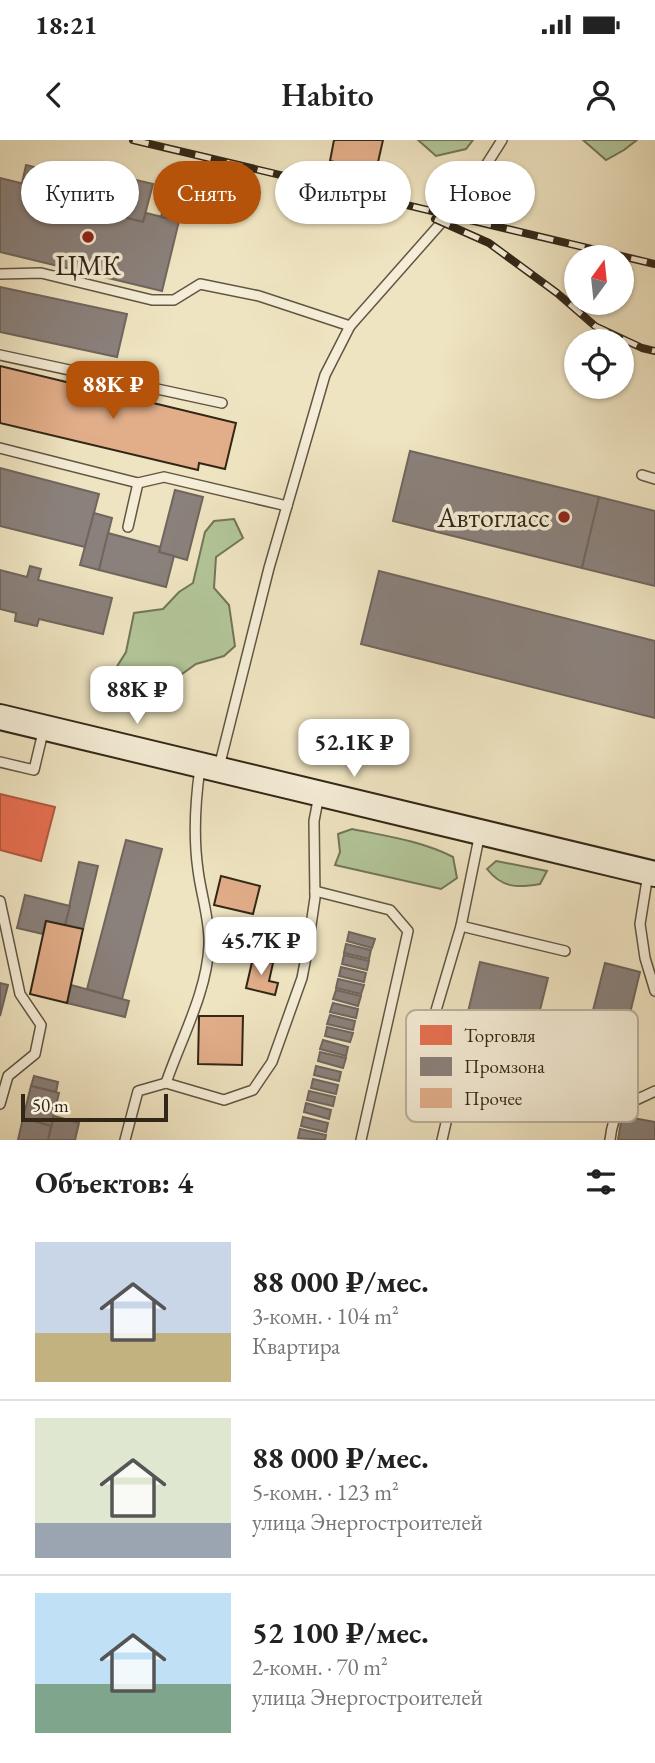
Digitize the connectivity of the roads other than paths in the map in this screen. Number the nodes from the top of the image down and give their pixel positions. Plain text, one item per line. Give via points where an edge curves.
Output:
1 (502, 140) edge
2 (0, 274) edge
3 (351, 326) junction
4 (0, 355) edge
5 (222, 404) dead end
6 (0, 448) edge
7 (642, 475) dead end
8 (655, 479) edge
9 (138, 483) junction
10 (287, 506) junction
11 (128, 527) dead end
12 (0, 717) edge
13 (44, 727) junction
14 (0, 762) edge
15 (209, 767) junction
16 (319, 794) junction
17 (481, 831) junction
18 (652, 873) edge
19 (315, 891) junction
20 (0, 901) edge
21 (461, 926) junction
22 (565, 951) dead end
23 (655, 991) edge
24 (436, 1010) edge
25 (166, 1083) junction
26 (655, 1091) edge
27 (638, 1100) edge
28 (0, 1104) edge
29 (447, 1122) edge
30 (613, 1122) edge
31 (125, 1140) edge
32 (361, 1140) edge
33 (442, 1140) edge
34 (610, 1140) edge

1 - 3 lane via 471,188
2 - 3 lane via 41,273 152,300 174,300 200,284 259,296
3 - 10 lane via 325,375
4 - 5 lane
6 - 9 lane
7 - 8 lane
9 - 10 lane via 164,477
9 - 11 lane
10 - 15 lane
12 - 13 main road
13 - 14 lane via 34,770
13 - 15 main road
15 - 16 main road
15 - 25 lane via 194,813 209,944 202,986
16 - 17 main road
16 - 19 lane via 314,821
17 - 18 main road
17 - 21 lane
18 - 23 lane via 639,924
19 - 25 lane via 302,978 272,1062 253,1090 224,1100
19 - 32 lane via 390,909 408,931
20 - 28 lane via 20,995 41,1025 35,1054 8,1076
21 - 22 lane
21 - 24 lane
25 - 31 lane via 138,1091
26 - 27 lane
29 - 33 lane
30 - 34 lane

